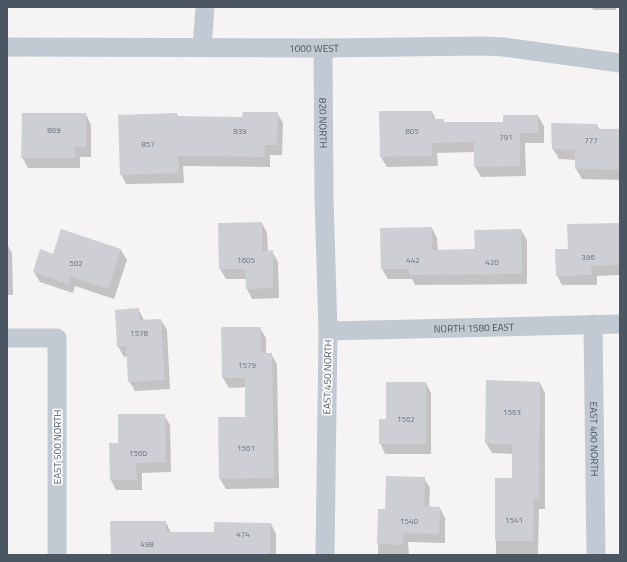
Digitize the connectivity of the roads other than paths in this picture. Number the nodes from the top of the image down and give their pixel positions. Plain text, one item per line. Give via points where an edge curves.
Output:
1 (205, 7) edge
2 (7, 47) edge
3 (202, 47) junction
4 (323, 48) junction
5 (620, 63) edge
6 (324, 198) joint
7 (592, 324) junction
8 (620, 324) edge
9 (328, 331) junction
10 (7, 338) edge
11 (57, 555) edge
12 (325, 555) edge
13 (596, 555) edge

1 - 3 street
2 - 3 street, 1000 WEST
3 - 4 street, 1000 WEST
4 - 5 street, 1000 WEST via 489,46
4 - 6 street, 820 NORTH
6 - 9 street, EAST 450 NORTH
7 - 8 street, NORTH 1580 EAST
7 - 9 street, NORTH 1580 EAST
7 - 13 street, EAST 400 NORTH
9 - 12 street, EAST 450 NORTH
10 - 11 street, EAST 500 NORTH via 57,338

